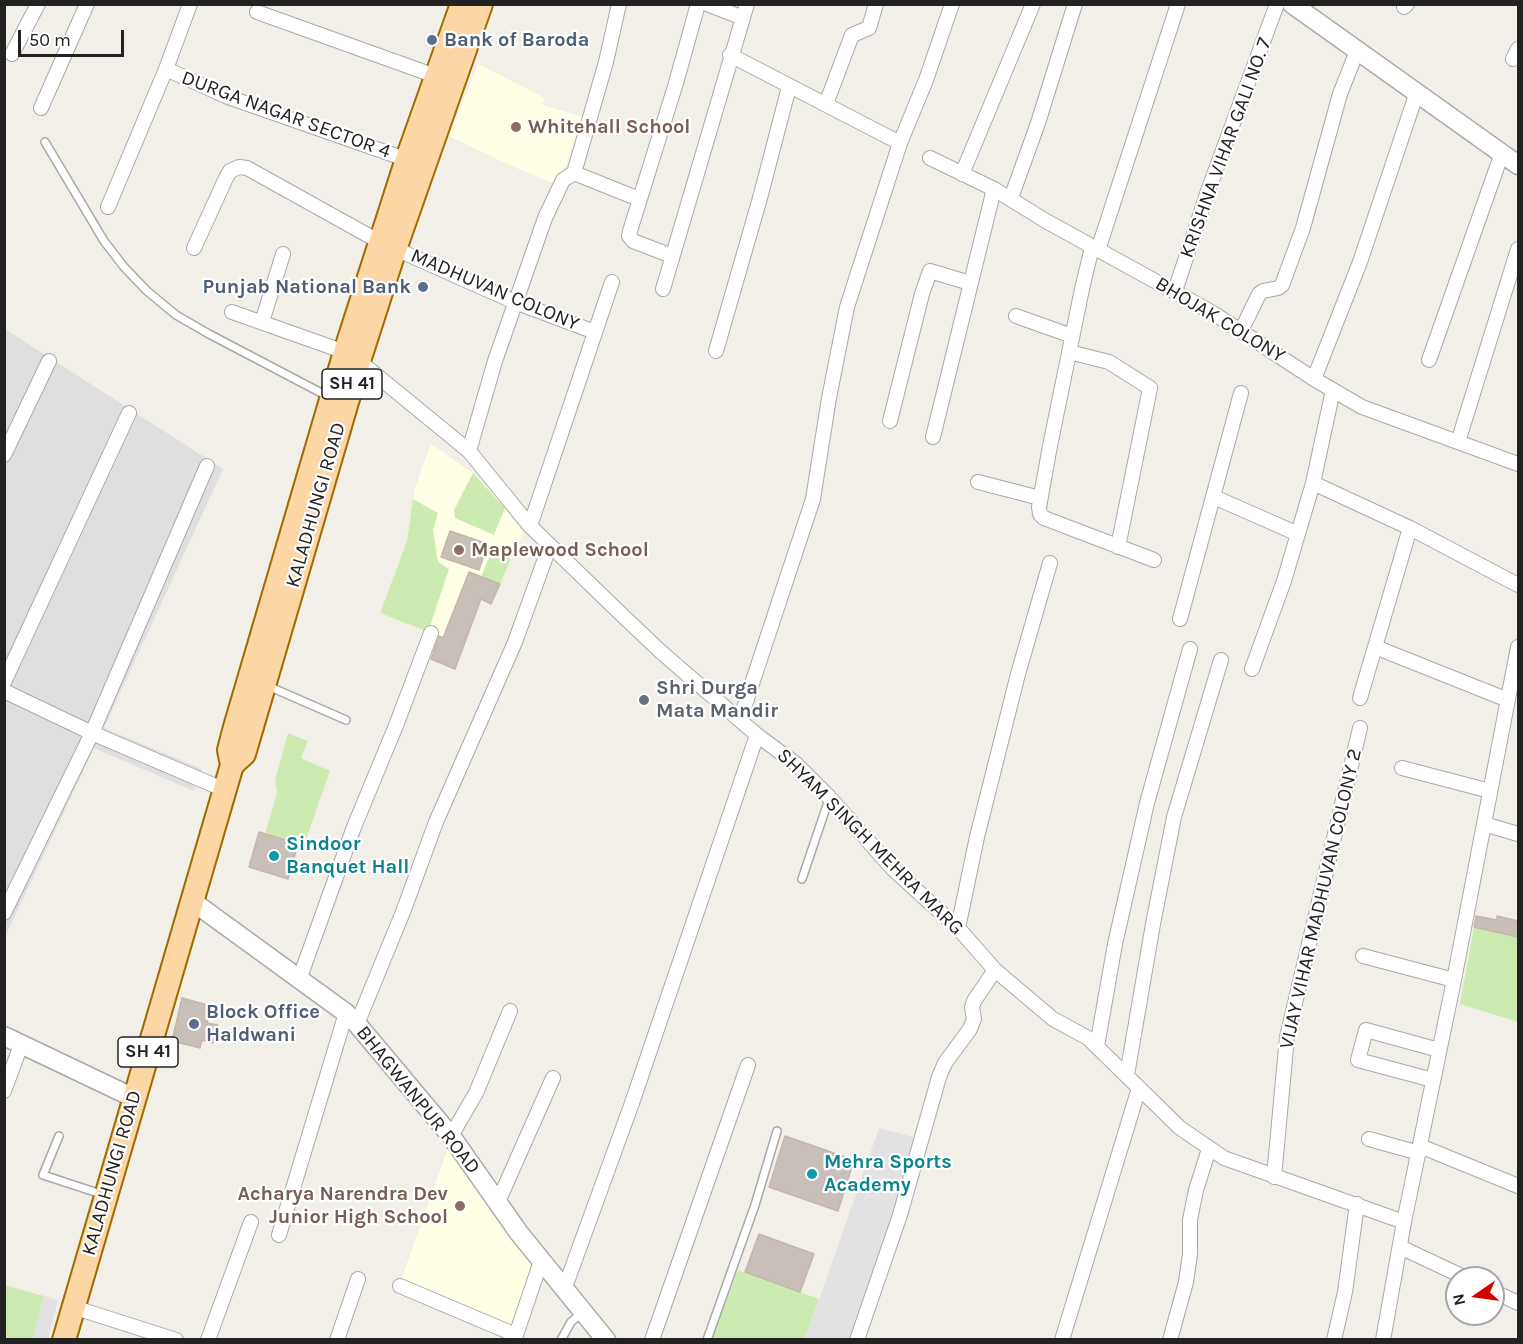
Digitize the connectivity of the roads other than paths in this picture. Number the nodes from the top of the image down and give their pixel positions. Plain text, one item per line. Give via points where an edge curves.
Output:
1 (38, 4) edge
2 (87, 4) edge
3 (190, 4) edge
4 (462, 4) edge
5 (481, 4) edge
6 (619, 4) edge
7 (698, 4) edge
8 (707, 4) edge
9 (876, 4) edge
10 (952, 4) edge
11 (1033, 4) edge
12 (1074, 4) edge
13 (1178, 4) edge
14 (1277, 4) edge
15 (1292, 4) edge
16 (745, 11) edge
17 (257, 12) dead end
18 (1357, 51) junction
19 (12, 54) dead end
20 (730, 55) junction
21 (166, 69) junction
22 (445, 80) junction
23 (789, 87) junction
24 (1417, 93) junction
25 (826, 104) junction
26 (41, 108) dead end
27 (45, 142) dead end
28 (900, 143) junction
29 (1502, 153) junction
30 (930, 158) dead end
31 (416, 162) junction
32 (1518, 165) edge
33 (574, 173) junction
34 (962, 174) junction
35 (994, 189) junction
36 (1011, 198) junction
37 (639, 199) junction
38 (108, 207) dead end
39 (387, 245) junction
40 (194, 248) dead end
41 (1095, 248) junction
42 (1518, 249) edge
43 (284, 254) dead end
44 (672, 255) junction
45 (612, 282) dead end
46 (970, 283) junction
47 (663, 289) dead end
48 (1175, 291) junction
49 (515, 302) junction
50 (232, 312) dead end
51 (1016, 316) dead end
52 (262, 322) junction
53 (1241, 331) junction
54 (595, 332) junction
55 (1072, 336) junction
56 (716, 351) dead end
57 (1069, 352) junction
58 (352, 356) junction
59 (1429, 360) dead end
60 (49, 361) dead end
61 (1314, 379) junction
62 (1333, 390) junction
63 (1241, 393) dead end
64 (331, 398) junction
65 (129, 412) dead end
66 (891, 421) dead end
67 (933, 437) dead end
68 (1458, 442) junction
69 (469, 451) junction
70 (4, 454) edge
71 (1518, 464) edge
72 (207, 466) dead end
73 (978, 482) dead end
74 (1313, 483) junction
75 (1214, 497) junction
76 (1040, 498) junction
77 (304, 518) junction
78 (530, 526) junction
79 (1410, 528) junction
80 (1298, 534) junction
81 (550, 545) junction
82 (1118, 547) junction
83 (1154, 560) dead end
84 (1050, 562) dead end
85 (1518, 585) edge
86 (1180, 619) dead end
87 (431, 633) dead end
88 (1375, 647) junction
89 (1518, 647) edge
90 (1190, 649) dead end
91 (1221, 660) dead end
92 (1252, 669) dead end
93 (4, 682) edge
94 (263, 683) junction
95 (4, 691) edge
96 (1360, 698) dead end
97 (1508, 700) junction
98 (346, 720) dead end
99 (740, 720) junction
100 (1360, 728) dead end
101 (92, 733) junction
102 (757, 735) junction
103 (232, 765) junction
104 (1402, 768) dead end
105 (225, 790) junction
106 (1490, 791) junction
107 (830, 798) junction
108 (1484, 824) junction
109 (1518, 834) edge
110 (802, 879) dead end
111 (192, 901) junction
112 (4, 913) edge
113 (958, 928) junction
114 (1363, 956) dead end
115 (995, 970) junction
116 (299, 980) junction
117 (1454, 980) junction
118 (510, 1011) dead end
119 (352, 1018) junction
120 (4, 1036) edge
121 (21, 1045) junction
122 (1097, 1046) junction
123 (1439, 1050) junction
124 (748, 1065) dead end
125 (1127, 1075) junction
126 (553, 1078) dead end
127 (1433, 1080) junction
128 (1138, 1088) junction
129 (4, 1091) edge
130 (134, 1098) junction
131 (777, 1131) dead end
132 (59, 1136) dead end
133 (451, 1136) junction
134 (1369, 1139) dead end
135 (1209, 1149) junction
136 (1420, 1150) junction
137 (1274, 1177) junction
138 (1518, 1186) edge
139 (106, 1196) junction
140 (498, 1202) junction
141 (1357, 1204) junction
142 (250, 1222) dead end
143 (1404, 1222) junction
144 (279, 1235) dead end
145 (1400, 1247) junction
146 (541, 1261) junction
147 (1445, 1268) edge
148 (358, 1279) dead end
149 (400, 1286) dead end
150 (564, 1290) junction
151 (73, 1307) junction
152 (583, 1312) junction
153 (64, 1340) edge
154 (176, 1340) edge
155 (208, 1340) edge
156 (337, 1340) edge
157 (561, 1340) edge
158 (606, 1340) edge
159 (652, 1340) edge
160 (707, 1340) edge
161 (857, 1340) edge
162 (1062, 1340) edge
163 (1170, 1340) edge
164 (1334, 1340) edge
165 (1383, 1340) edge

1 - 19 street
2 - 26 street
3 - 21 street
4 - 22 main road, KALADHUNGI ROAD / SH 41
5 - 22 main road, KALADHUNGI ROAD / SH 41
6 - 33 street
7 - 37 street
8 - 16 street
9 - 25 street via 869,28 852,35
10 - 28 street
11 - 34 street
12 - 36 street
13 - 41 street
14 - 48 street, KRISHNA VIHAR GALI NO. 7
15 - 18 street
16 - 20 street
17 - 22 street
18 - 24 street
18 - 53 street via 1340,94 1304,228 1282,285 1259,294
20 - 23 street
20 - 44 street
21 - 31 street, DURGA NAGAR SECTOR 4 via 228,97
21 - 38 street
22 - 31 main road, KALADHUNGI ROAD / SH 41
23 - 25 street
23 - 56 street
24 - 29 street
24 - 61 street via 1360,262
25 - 28 street
27 - 64 lane via 104,241 147,291 176,315
28 - 99 street via 847,307 813,500
29 - 32 street
29 - 59 street
30 - 34 street, BHOJAK COLONY
31 - 39 main road, KALADHUNGI ROAD / SH 41
33 - 37 street
33 - 49 street via 563,180 545,218
34 - 35 street, BHOJAK COLONY
35 - 36 street, BHOJAK COLONY
35 - 46 street
36 - 41 street, BHOJAK COLONY
37 - 44 street via 629,236
39 - 40 street, MADHUVAN COLONY via 239,167 226,178
39 - 49 street, MADHUVAN COLONY
39 - 58 main road, KALADHUNGI ROAD / SH 41
41 - 48 street, BHOJAK COLONY
41 - 55 street
42 - 68 street
43 - 52 street
44 - 47 street
45 - 54 street
46 - 66 street via 930,271
46 - 67 street
48 - 53 street, BHOJAK COLONY
49 - 54 street, MADHUVAN COLONY
49 - 69 street
50 - 52 street, SHYAM SINGH MEHRA MARG
51 - 55 street
52 - 58 street, SHYAM SINGH MEHRA MARG
53 - 61 street, BHOJAK COLONY
54 - 78 street
55 - 57 street
57 - 76 street
57 - 82 street via 1109,362 1150,388
58 - 64 main road, KALADHUNGI ROAD / SH 41
58 - 69 street, SHYAM SINGH MEHRA MARG
58 - 77 main road, KALADHUNGI ROAD / SH 41
60 - 70 street
61 - 62 street, BHOJAK COLONY
62 - 68 street, BHOJAK COLONY via 1362,407
62 - 74 street
63 - 75 street
64 - 77 main road, KALADHUNGI ROAD / SH 41
65 - 93 street
68 - 71 street, BHOJAK COLONY
69 - 78 street, SHYAM SINGH MEHRA MARG
72 - 101 street
73 - 76 street
74 - 79 street
74 - 80 street
75 - 80 street
75 - 86 street
76 - 82 street via 1040,514 1044,518
77 - 94 main road, KALADHUNGI ROAD / SH 41
77 - 103 main road, KALADHUNGI ROAD / SH 41 via 231,743
78 - 81 street, SHYAM SINGH MEHRA MARG
79 - 85 street
79 - 88 street
80 - 92 street
81 - 99 street, SHYAM SINGH MEHRA MARG via 660,651
81 - 119 street via 515,642 436,822 403,912
82 - 83 street
84 - 113 street via 977,837
87 - 116 street via 354,826
88 - 96 street
88 - 97 street
89 - 97 street
90 - 122 street via 1147,803
91 - 125 street via 1174,817
94 - 98 lane
94 - 103 main road, KALADHUNGI ROAD / SH 41 via 244,754
95 - 101 street
97 - 106 street
99 - 102 street, SHYAM SINGH MEHRA MARG
100 - 137 street, VIJAY VIHAR MADHUVAN COLONY 2 via 1287,1037
101 - 105 street
101 - 112 street
102 - 107 street, SHYAM SINGH MEHRA MARG via 796,764
102 - 150 street
103 - 105 main road, KALADHUNGI ROAD / SH 41
104 - 106 street
105 - 111 main road, KALADHUNGI ROAD / SH 41
106 - 108 street
107 - 110 lane
107 - 113 street, SHYAM SINGH MEHRA MARG via 893,869
108 - 109 street
108 - 117 street
111 - 116 street, BHAGWANPUR ROAD
111 - 130 main road, KALADHUNGI ROAD / SH 41
113 - 115 street, SHYAM SINGH MEHRA MARG
114 - 117 street
115 - 122 street, SHYAM SINGH MEHRA MARG via 1053,1019
115 - 161 street via 974,1001 970,1029 939,1077 900,1215
116 - 119 street, BHAGWANPUR ROAD
117 - 123 street
118 - 133 street via 476,1092
119 - 133 street, BHAGWANPUR ROAD
119 - 144 street
120 - 121 street
121 - 129 street
121 - 130 street
122 - 125 street, SHYAM SINGH MEHRA MARG
123 - 127 street
123 - 127 street via 1366,1030 1358,1060
124 - 159 street
125 - 128 street, SHYAM SINGH MEHRA MARG
126 - 140 street
127 - 136 street
128 - 135 street, SHYAM SINGH MEHRA MARG
128 - 162 street
130 - 139 main road, KALADHUNGI ROAD / SH 41
131 - 160 lane
132 - 139 lane via 43,1175
133 - 140 street, BHAGWANPUR ROAD
134 - 136 street
135 - 137 street, SHYAM SINGH MEHRA MARG
135 - 163 street via 1196,1190 1186,1282
136 - 138 street
136 - 143 street
137 - 141 street, SHYAM SINGH MEHRA MARG
139 - 151 main road, KALADHUNGI ROAD / SH 41
140 - 146 street, BHAGWANPUR ROAD
141 - 143 street, SHYAM SINGH MEHRA MARG
141 - 164 street via 1345,1293
142 - 155 street
143 - 145 street
145 - 147 street
145 - 165 street
146 - 149 street via 516,1335
146 - 150 street, BHAGWANPUR ROAD
148 - 156 street
150 - 152 street, BHAGWANPUR ROAD
151 - 153 main road, KALADHUNGI ROAD / SH 41
151 - 154 street
152 - 157 lane via 570,1322
152 - 158 street, BHAGWANPUR ROAD

